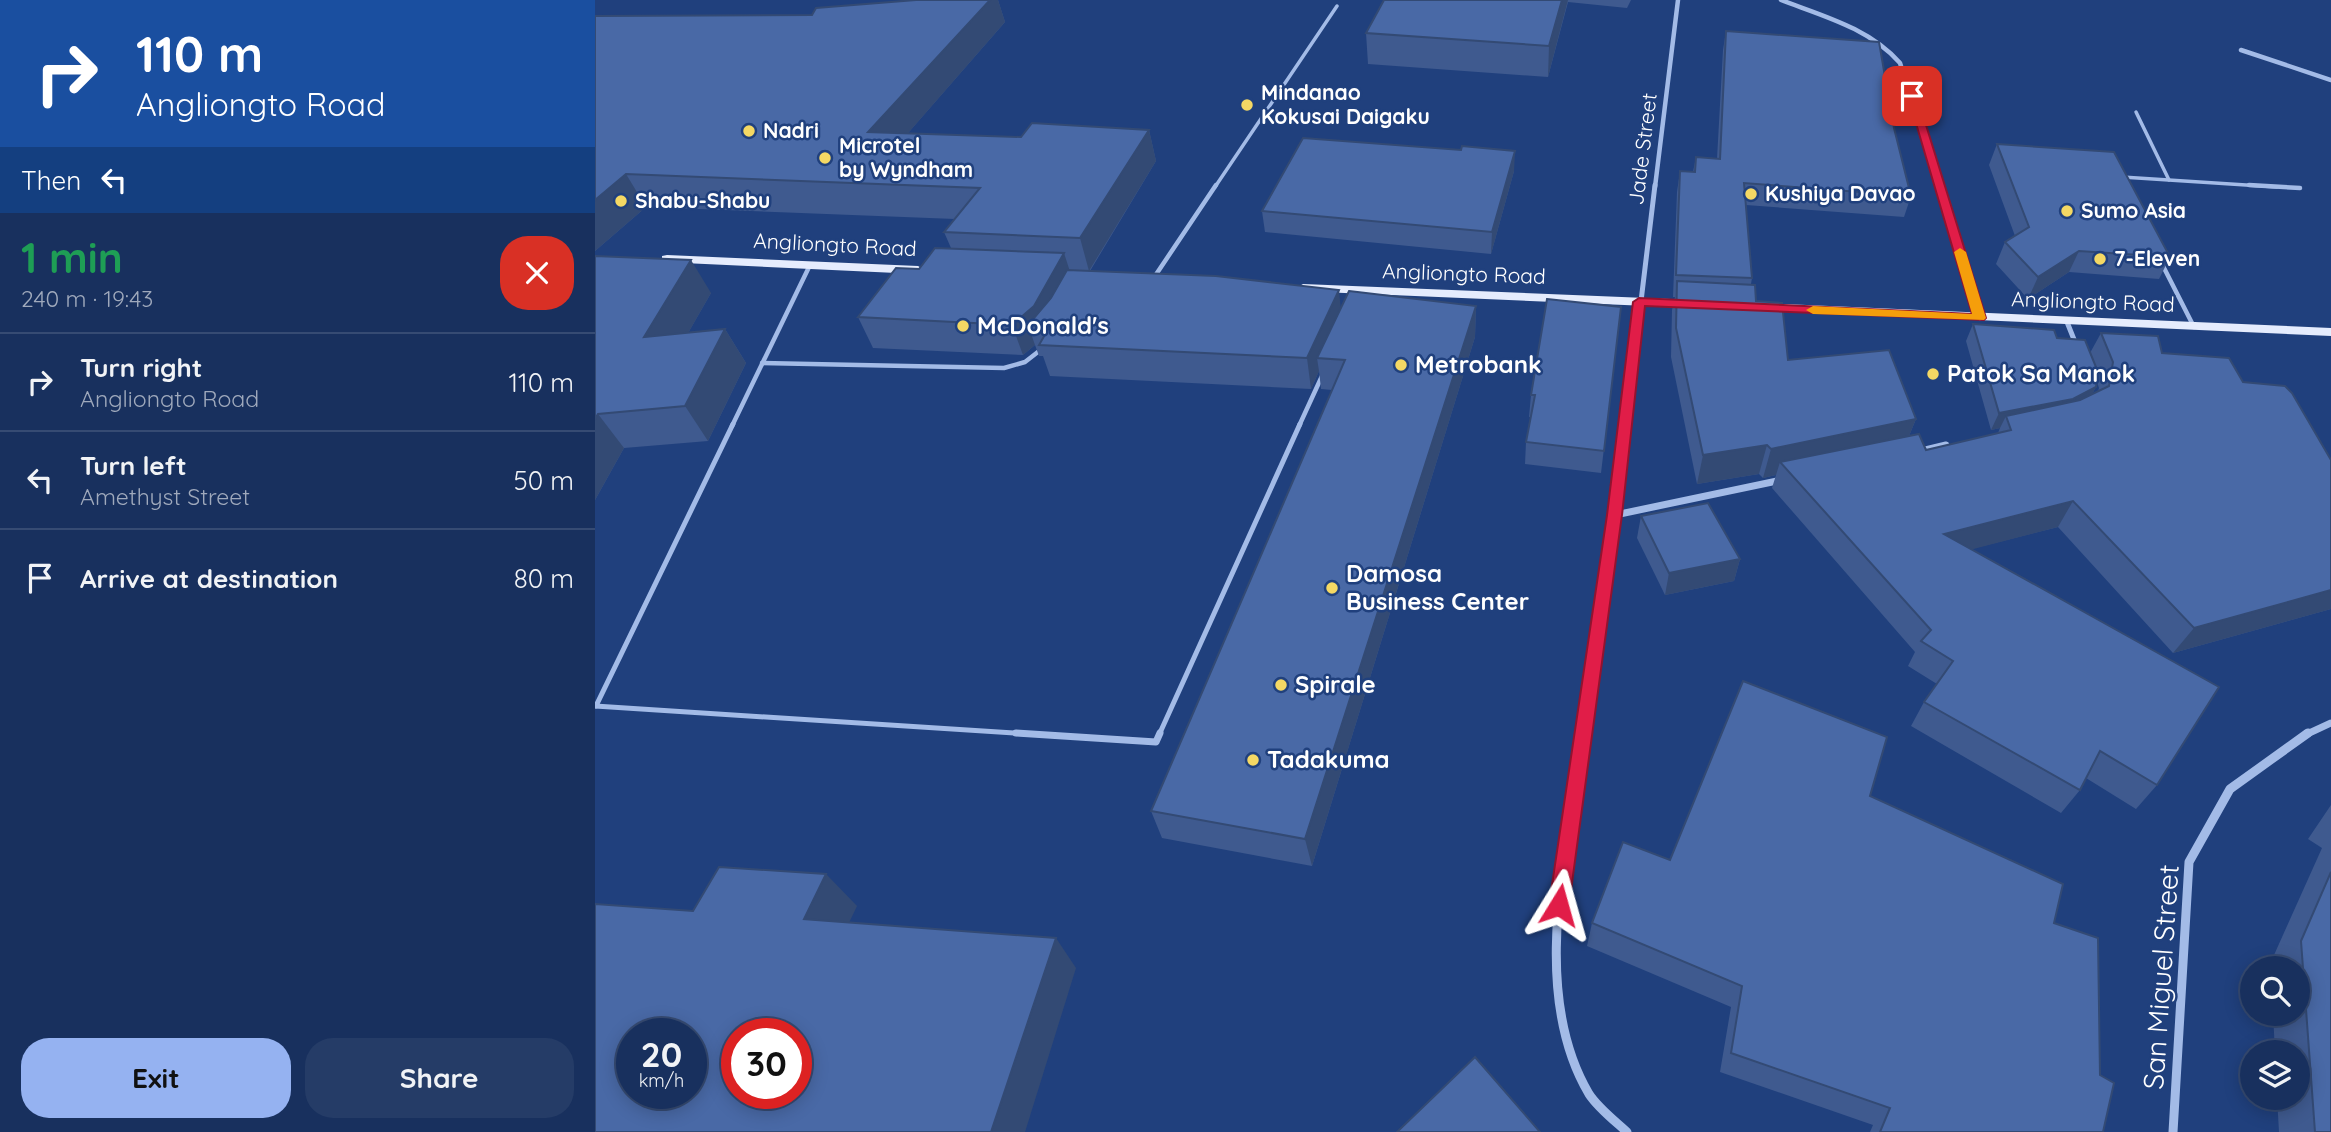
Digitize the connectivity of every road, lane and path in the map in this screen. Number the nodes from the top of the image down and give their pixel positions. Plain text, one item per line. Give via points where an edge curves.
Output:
1 (1678, 0) edge
2 (1781, 0) edge
3 (1337, 6) dead end
4 (2241, 50) dead end
5 (2331, 80) edge
6 (2136, 112) dead end
7 (2169, 180) junction
8 (2124, 188) edge
9 (2300, 188) dead end
10 (2159, 257) edge
11 (651, 258) edge
12 (810, 265) junction
13 (932, 271) edge
14 (1152, 281) edge
15 (1291, 287) edge
16 (1639, 302) junction
17 (1705, 305) edge
18 (1744, 307) edge
19 (1980, 318) junction
20 (2067, 322) junction
21 (2194, 327) junction
22 (2331, 332) edge
23 (1045, 346) edge
24 (2081, 355) edge
25 (762, 363) junction
26 (1324, 372) edge
27 (1956, 443) edge
28 (1915, 452) edge
29 (1792, 478) edge
30 (1615, 515) junction
31 (596, 706) edge
32 (2331, 723) edge
33 (1627, 1132) edge
34 (2173, 1132) edge

1 - 16 street, Jade Street
2 - 19 street via 1871,38 1900,63
3 - 14 lane
4 - 5 street
6 - 7 lane
7 - 8 lane via 2118,177
7 - 9 lane
10 - 21 lane
11 - 12 main road, Angliongto Road
12 - 13 main road, Angliongto Road
12 - 25 lane
15 - 16 main road, Angliongto Road via 1358,296
16 - 17 main road, Angliongto Road
16 - 30 street, Jade Street
18 - 19 main road, Angliongto Road
19 - 20 main road, Angliongto Road
20 - 21 main road, Angliongto Road
20 - 24 street
21 - 22 main road, Angliongto Road
23 - 25 lane via 1028,361 1004,368
25 - 31 lane
26 - 31 lane via 1156,742
27 - 28 street
29 - 30 street
30 - 33 street, Jade Street via 1559,905 1555,975 1563,1034 1590,1096
32 - 34 street, San Miguel Street via 2312,730 2230,789 2189,862

